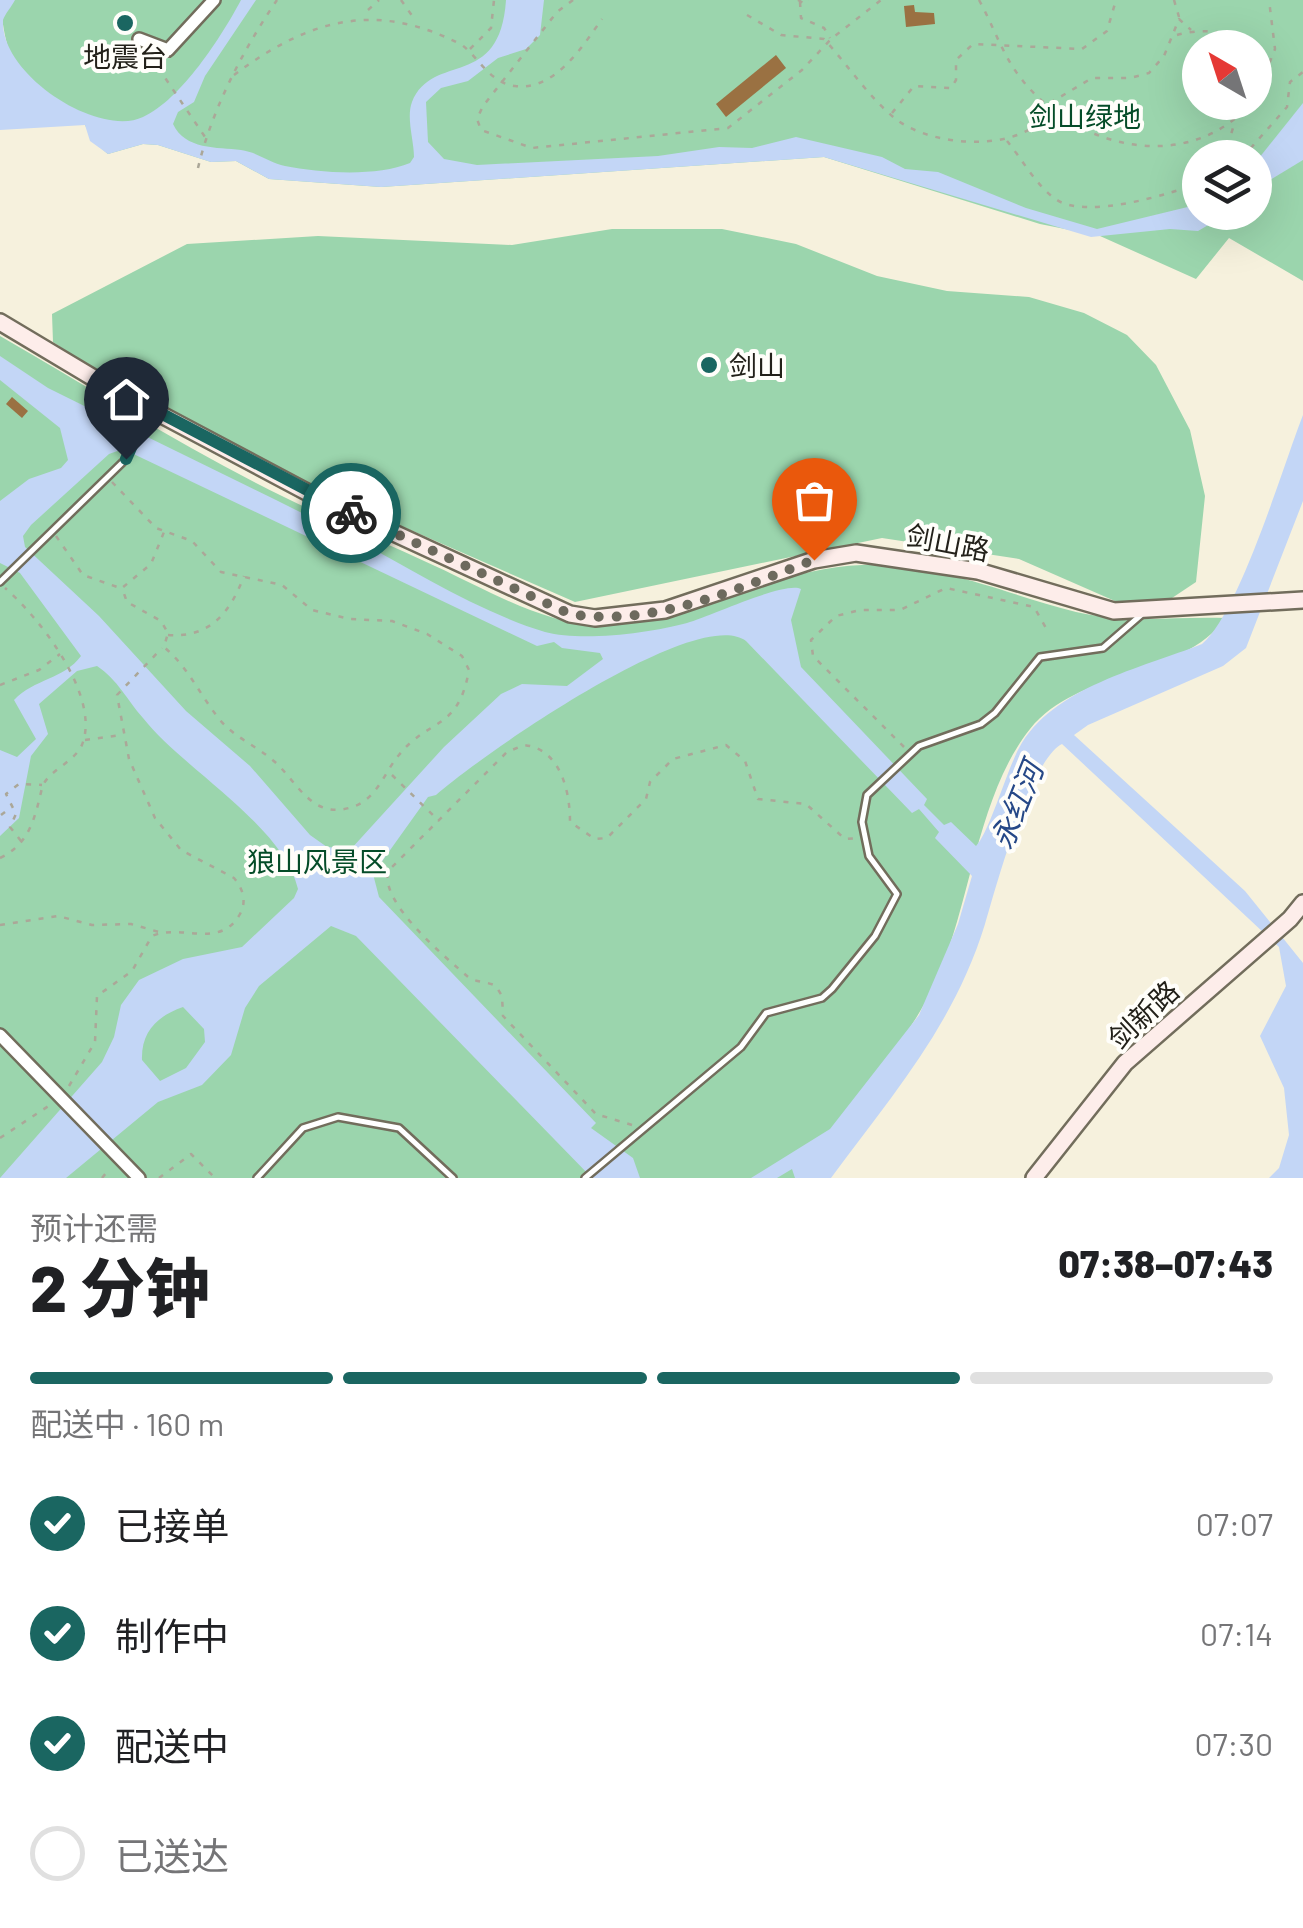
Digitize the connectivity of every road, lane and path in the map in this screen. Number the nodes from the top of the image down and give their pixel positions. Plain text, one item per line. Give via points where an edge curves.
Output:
1 (214, 0) edge
2 (277, 0) edge
3 (379, 0) edge
4 (401, 0) edge
5 (494, 0) edge
6 (572, 0) edge
7 (808, 0) edge
8 (880, 0) edge
9 (1116, 0) edge
10 (1174, 0) edge
11 (1269, 0) edge
12 (799, 1) edge
13 (978, 1) edge
14 (374, 11) dead end
15 (399, 14) dead end
16 (747, 16) dead end
17 (414, 18) junction
18 (602, 19) dead end
19 (1179, 19) junction
20 (307, 24) dead end
21 (1190, 30) edge
22 (1182, 33) edge
23 (1176, 35) junction
24 (139, 39) joint
25 (829, 41) junction
26 (1000, 45) junction
27 (469, 50) dead end
28 (1272, 56) edge
29 (1303, 72) edge
30 (234, 75) junction
31 (503, 83) junction
32 (1049, 107) junction
33 (892, 114) dead end
34 (1235, 120) joint
35 (205, 137) junction
36 (1006, 140) junction
37 (1229, 140) edge
38 (1258, 140) edge
39 (198, 168) dead end
40 (1182, 186) edge
41 (0, 322) edge
42 (152, 408) junction
43 (108, 477) junction
44 (53, 531) junction
45 (164, 532) junction
46 (244, 574) junction
47 (2, 581) edge
48 (122, 588) junction
49 (1303, 600) edge
50 (1144, 612) junction
51 (1051, 629) dead end
52 (168, 635) junction
53 (164, 647) junction
54 (60, 654) junction
55 (0, 685) edge
56 (124, 734) junction
57 (84, 740) junction
58 (910, 753) junction
59 (391, 774) junction
60 (42, 785) junction
61 (10, 808) junction
62 (1, 816) edge
63 (439, 822) junction
64 (864, 837) junction
65 (22, 842) junction
66 (0, 858) edge
67 (1303, 902) edge
68 (0, 924) edge
69 (160, 932) junction
70 (0, 1034) edge
71 (62, 1099) junction
72 (641, 1128) junction
73 (0, 1138) edge
74 (115, 1154) junction
75 (102, 1178) edge
76 (138, 1178) edge
77 (160, 1178) edge
78 (215, 1178) edge
79 (257, 1178) edge
80 (454, 1178) edge
81 (585, 1178) edge
82 (1034, 1178) edge

1 - 24 street via 168,50
2 - 30 path
3 - 14 path via 365,11
4 - 17 path
5 - 27 path via 492,28
6 - 31 path
7 - 12 path
8 - 25 path
9 - 26 path via 1107,31 1082,50
10 - 19 path
11 - 28 path
12 - 25 path via 801,18 824,28
13 - 26 path
15 - 17 path
16 - 25 path via 781,35
17 - 31 path via 456,40
18 - 31 path via 549,78 531,86
19 - 21 path
19 - 23 path
20 - 30 path
22 - 23 path
23 - 32 path via 1149,73 1092,78
24 - 35 path
25 - 31 path via 728,128 624,142 532,148 485,132 477,119
25 - 36 path via 880,104 908,127
26 - 32 path
26 - 33 path via 966,47 951,88 914,86
29 - 38 path via 1290,82 1286,108
30 - 35 path
32 - 34 path via 1102,138 1134,146 1195,142
32 - 36 path via 1037,128
34 - 37 path
35 - 39 path
36 - 40 path via 1066,205 1101,206
41 - 42 street, 剑山路
42 - 43 lane via 126,459
42 - 50 street, 剑山路 via 320,499 570,614 609,618 665,610 814,560 856,554 960,568 1094,608
43 - 44 lane
43 - 45 path
44 - 47 lane
44 - 48 path via 83,576
45 - 46 path via 192,541 222,572
45 - 48 path via 157,556
46 - 52 path via 228,609 208,629
46 - 59 path via 282,584 312,610 392,621 427,634 466,662 466,686 454,712 403,750
47 - 54 path via 42,622
48 - 52 path via 127,602 161,621
49 - 50 street, 剑山路
50 - 58 lane via 1103,648 1040,657 981,724
51 - 58 path via 1034,608 953,587 900,610 860,610 828,620 811,640 814,656
52 - 53 path
53 - 56 path via 117,694
53 - 59 path via 191,673 221,721 272,760 308,801 332,810 354,806
54 - 55 path
54 - 57 path via 80,702
56 - 57 path
56 - 69 path via 171,842 234,878 244,897 236,921 221,930 205,936
57 - 60 path
58 - 64 lane via 872,789 863,808
59 - 63 path
60 - 61 path via 19,784 6,794
60 - 65 path
61 - 62 path
61 - 65 path via 16,814 10,827
63 - 64 path via 508,752 534,746 566,781 573,827 601,840 646,800 650,782 673,759 726,745 744,762 758,799 799,801 846,839
63 - 72 path via 388,872 394,899 468,977 496,986 503,1016 596,1114
64 - 72 lane via 875,867 897,894 853,967 822,998 766,1013 741,1046
65 - 66 path
67 - 82 street, 剑新路 via 1125,1063
68 - 69 path via 58,916
69 - 71 path via 132,971 97,996 90,1058
70 - 71 street
71 - 73 path
71 - 74 street
72 - 81 lane
74 - 75 path
74 - 76 street
77 - 78 path via 192,1154
79 - 80 lane via 303,1128 338,1117 399,1128

